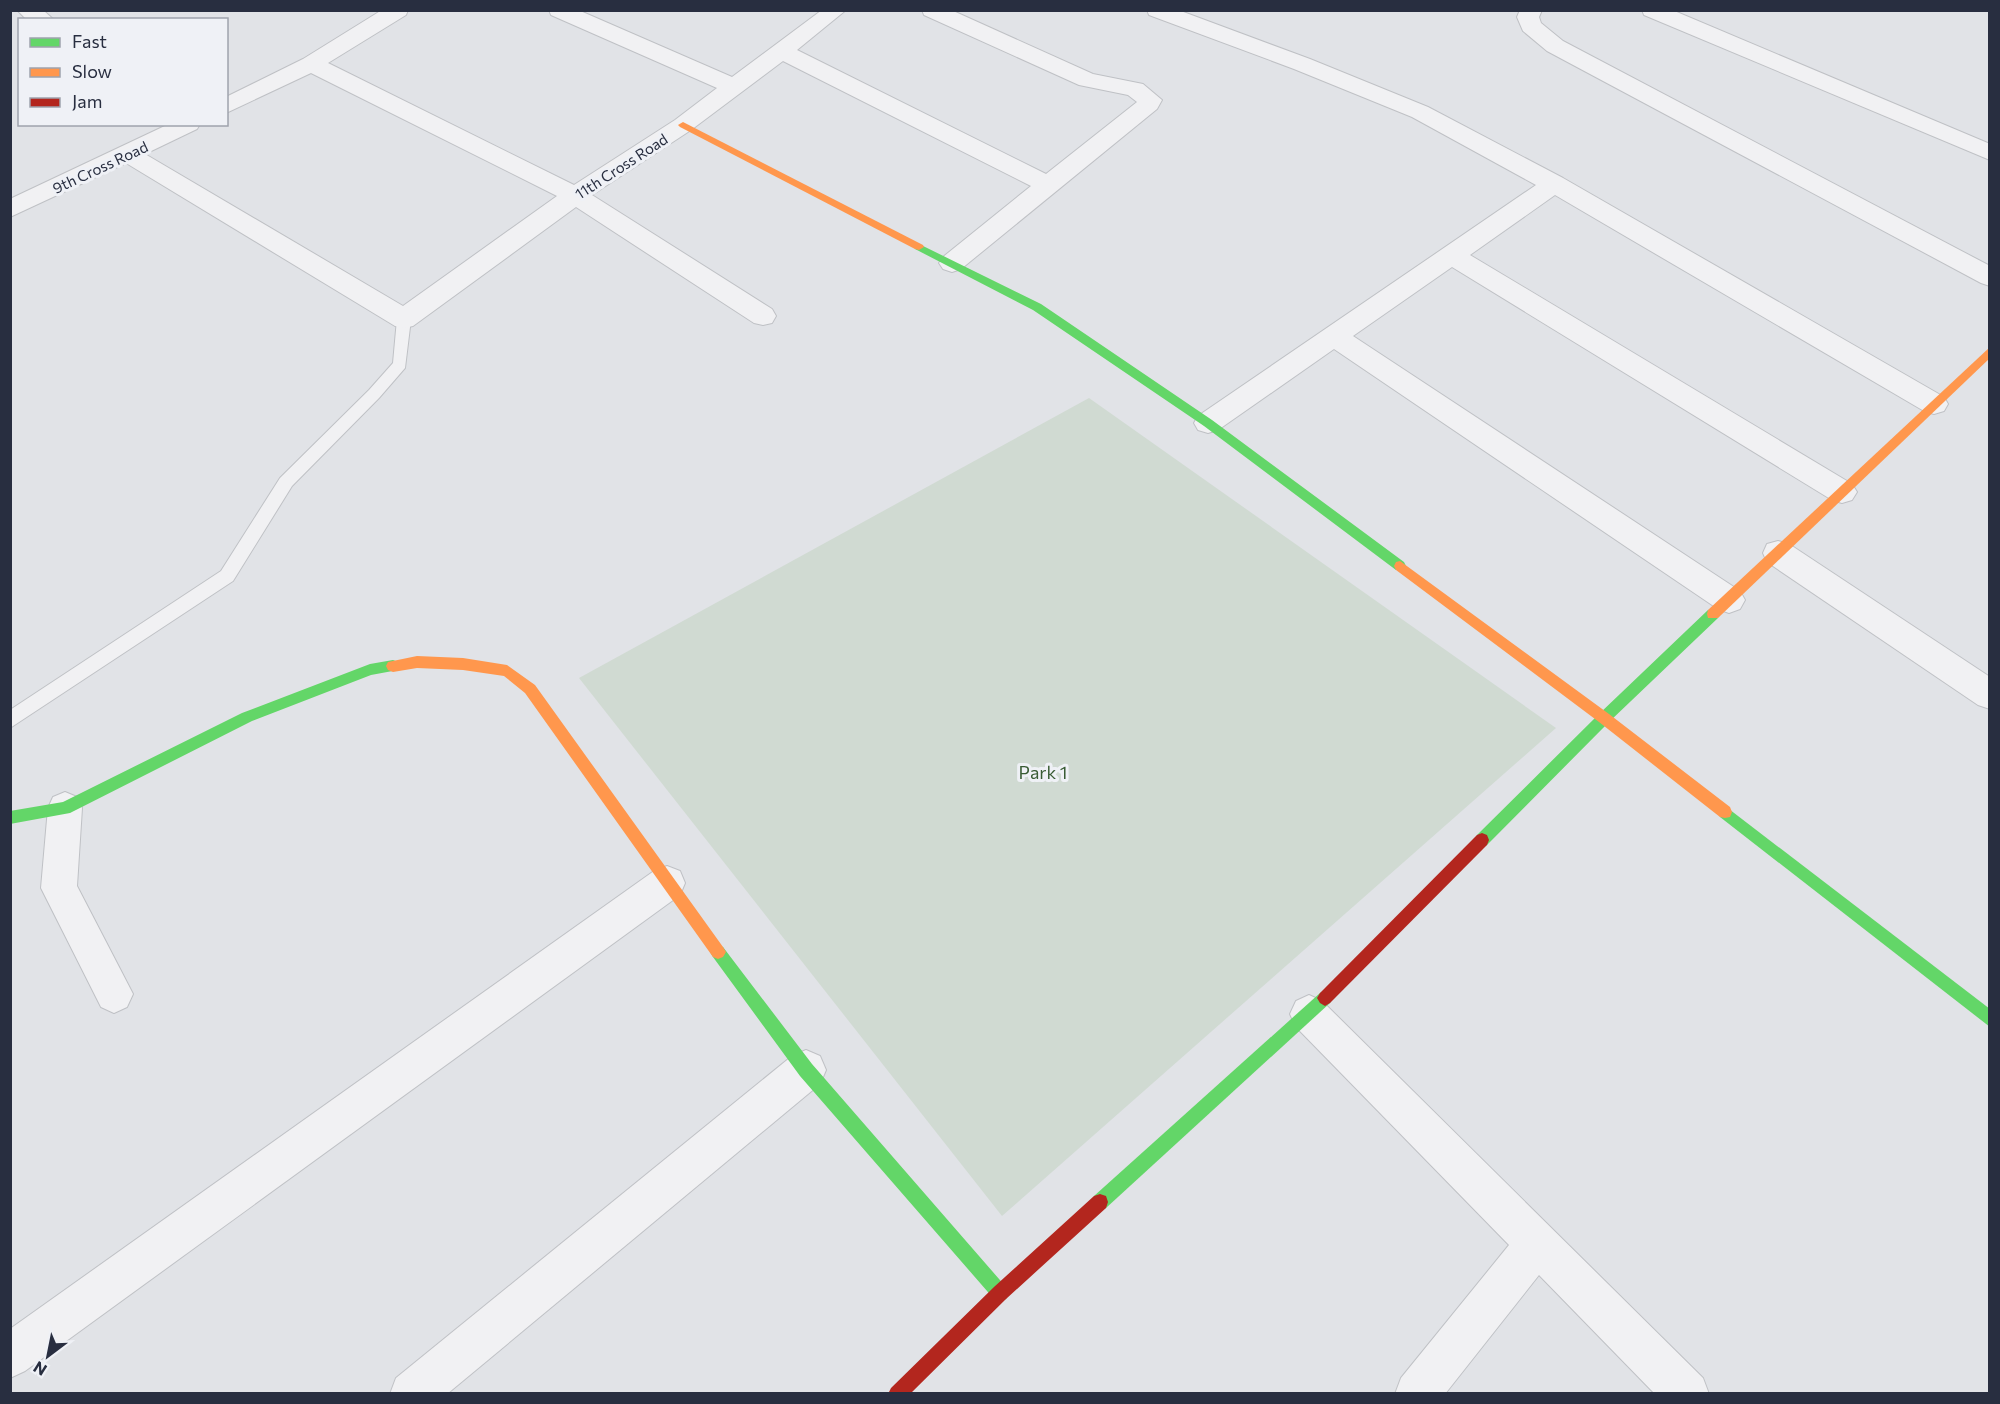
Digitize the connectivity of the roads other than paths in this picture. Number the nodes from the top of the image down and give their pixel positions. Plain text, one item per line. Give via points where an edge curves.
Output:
1 (27, 10) edge
2 (559, 10) edge
3 (836, 10) edge
4 (932, 10) edge
5 (1157, 10) edge
6 (1531, 10) edge
7 (1652, 10) edge
8 (392, 12) edge
9 (40, 18) edge
10 (781, 51) junction
11 (311, 64) junction
12 (732, 86) junction
13 (228, 105) edge
14 (683, 125) junction
15 (185, 126) edge
16 (128, 153) junction
17 (1989, 153) edge
18 (1554, 184) junction
19 (1048, 185) junction
20 (575, 195) junction
21 (10, 209) edge
22 (1451, 255) junction
23 (952, 263) junction
24 (1989, 277) edge
25 (763, 316) dead end
26 (404, 319) junction
27 (1334, 336) junction
28 (1989, 351) edge
29 (1934, 404) junction
30 (1208, 423) junction
31 (1842, 492) junction
32 (1778, 553) junction
33 (1729, 600) junction
34 (1989, 695) edge
35 (1604, 718) junction
36 (10, 720) edge
37 (65, 808) junction
38 (10, 818) edge
39 (668, 883) junction
40 (114, 994) dead end
41 (1309, 1014) junction
42 (1989, 1019) edge
43 (806, 1070) junction
44 (1537, 1243) junction
45 (1000, 1293) junction
46 (10, 1356) edge
47 (412, 1394) edge
48 (897, 1394) edge
49 (1417, 1394) edge
50 (1687, 1394) edge

1 - 9 street
2 - 12 street
3 - 10 street, 11th Cross Road
4 - 19 street via 1087,80 1135,89 1150,100
5 - 18 street via 1420,112
6 - 24 street via 1531,26 1555,46
7 - 17 street
8 - 11 street
10 - 12 street, 11th Cross Road
10 - 19 street
11 - 13 street
11 - 20 street
12 - 14 street, 11th Cross Road
14 - 20 street, 11th Cross Road
14 - 23 street
15 - 16 street, 9th Cross Road
16 - 21 street, 9th Cross Road
16 - 26 street
18 - 22 street
18 - 29 street
19 - 23 street
20 - 25 street
20 - 26 street, 11th Cross Road
22 - 27 street
22 - 31 street
23 - 30 street via 1037,307
26 - 36 lane via 400,364 286,482 228,576
27 - 30 street
27 - 33 street
28 - 29 street
29 - 31 street
30 - 35 street
31 - 32 street
32 - 33 street
32 - 34 street
33 - 35 street
35 - 41 street
35 - 42 street
37 - 38 street
37 - 39 street via 247,717 370,670 417,662 463,664 507,671 530,688
37 - 40 street via 59,888
39 - 43 street
39 - 46 street
41 - 44 street
41 - 45 street
43 - 45 street
43 - 47 street
44 - 49 street
44 - 50 street
45 - 48 street

